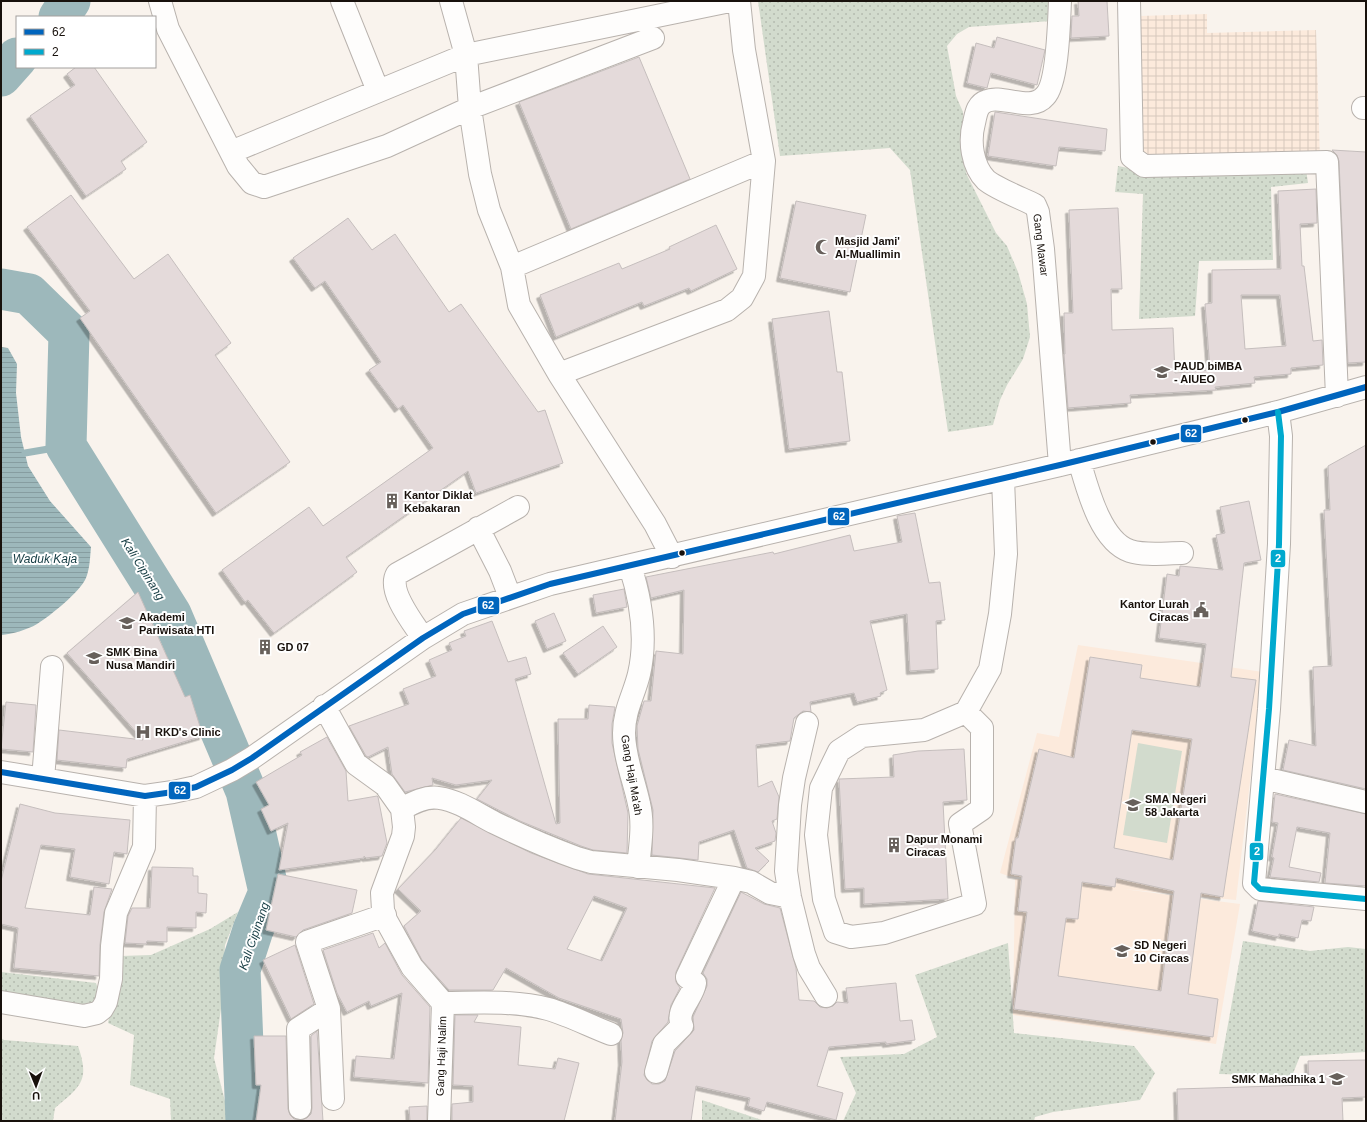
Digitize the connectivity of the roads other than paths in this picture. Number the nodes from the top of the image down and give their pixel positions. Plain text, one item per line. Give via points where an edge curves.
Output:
1 (160, 1) edge
2 (342, 1) edge
3 (452, 1) edge
4 (730, 1) edge
5 (739, 1) edge
6 (1060, 1) edge
7 (1129, 1) edge
8 (653, 38) dead end
9 (466, 55) junction
10 (378, 91) junction
11 (470, 108) junction
12 (231, 152) junction
13 (764, 161) junction
14 (512, 267) junction
15 (559, 374) junction
16 (1366, 387) edge
17 (1337, 396) junction
18 (1278, 412) junction
19 (1069, 463) junction
20 (1003, 479) junction
21 (518, 507) dead end
22 (478, 528) junction
23 (1182, 553) dead end
24 (672, 557) junction
25 (630, 566) junction
26 (510, 597) junction
27 (423, 638) junction
28 (52, 667) dead end
29 (324, 706) junction
30 (966, 712) junction
31 (807, 723) dead end
32 (1, 772) edge
33 (1263, 778) junction
34 (43, 779) junction
35 (145, 796) junction
36 (1366, 802) edge
37 (402, 809) junction
38 (638, 867) junction
39 (734, 878) junction
40 (790, 898) junction
41 (1366, 900) edge
42 (385, 915) junction
43 (826, 996) dead end
44 (1, 1002) edge
45 (443, 1003) junction
46 (329, 1009) junction
47 (611, 1034) dead end
48 (656, 1072) dead end
49 (333, 1099) dead end
50 (300, 1108) dead end
51 (439, 1121) edge

1 - 12 street via 168,30
2 - 10 street
3 - 9 street
4 - 9 street
5 - 13 street via 744,50
6 - 19 street, Gang Mawar via 1055,65 1052,83 1046,96 1039,101 1027,103 989,99 981,103 976,112 971,142 979,170 987,180 1035,205 1038,212
7 - 17 street via 1132,157 1144,166 1327,162
8 - 11 street
9 - 10 street
9 - 11 street
10 - 12 street
11 - 12 street via 387,146 264,187 257,186 245,175
11 - 14 street via 480,174 489,210
13 - 14 street
13 - 15 street via 754,276 742,298 727,310
14 - 15 street via 519,305
15 - 24 street via 655,524
16 - 17 street
17 - 18 street
18 - 19 street
18 - 33 street via 1281,436 1279,544
19 - 20 street
19 - 23 street via 1088,490 1107,534 1113,541 1131,551
20 - 24 street
20 - 30 street via 1006,554 1000,614 990,669
21 - 22 street
22 - 26 street
22 - 27 street via 395,576 397,595 406,614
24 - 25 street
25 - 26 street via 550,584
25 - 38 street, Gang Haji Ma'ah via 637,588 642,631 639,675 629,700 624,734 628,761 640,805
26 - 27 street via 467,612
27 - 29 street
28 - 34 street
29 - 35 street via 252,758 208,782 173,792
29 - 37 street via 356,764 385,785
30 - 30 street via 924,730 862,736 839,750 820,788 816,835 824,900 835,932 851,937 884,932 975,904 960,824 982,809 982,728
31 - 40 street via 790,805 786,871
32 - 34 street
33 - 36 street
33 - 41 street via 1254,883 1260,889
34 - 35 street
35 - 44 street via 144,846 116,913 111,979 102,1009 84,1016
37 - 38 street via 413,802 439,798 462,805 501,826 577,858
37 - 42 street, Gang Haji Nalim via 403,836 382,893
38 - 39 street
39 - 40 street via 751,882 770,893
39 - 48 street via 687,977 695,983 681,1012 679,1020 682,1026 664,1044
40 - 43 street via 809,968
42 - 45 street, Gang Haji Nalim via 412,967
42 - 46 street via 307,942
45 - 47 street via 490,1002 536,1006
45 - 51 street, Gang Haji Nalim
46 - 49 street
46 - 50 street via 298,1029

